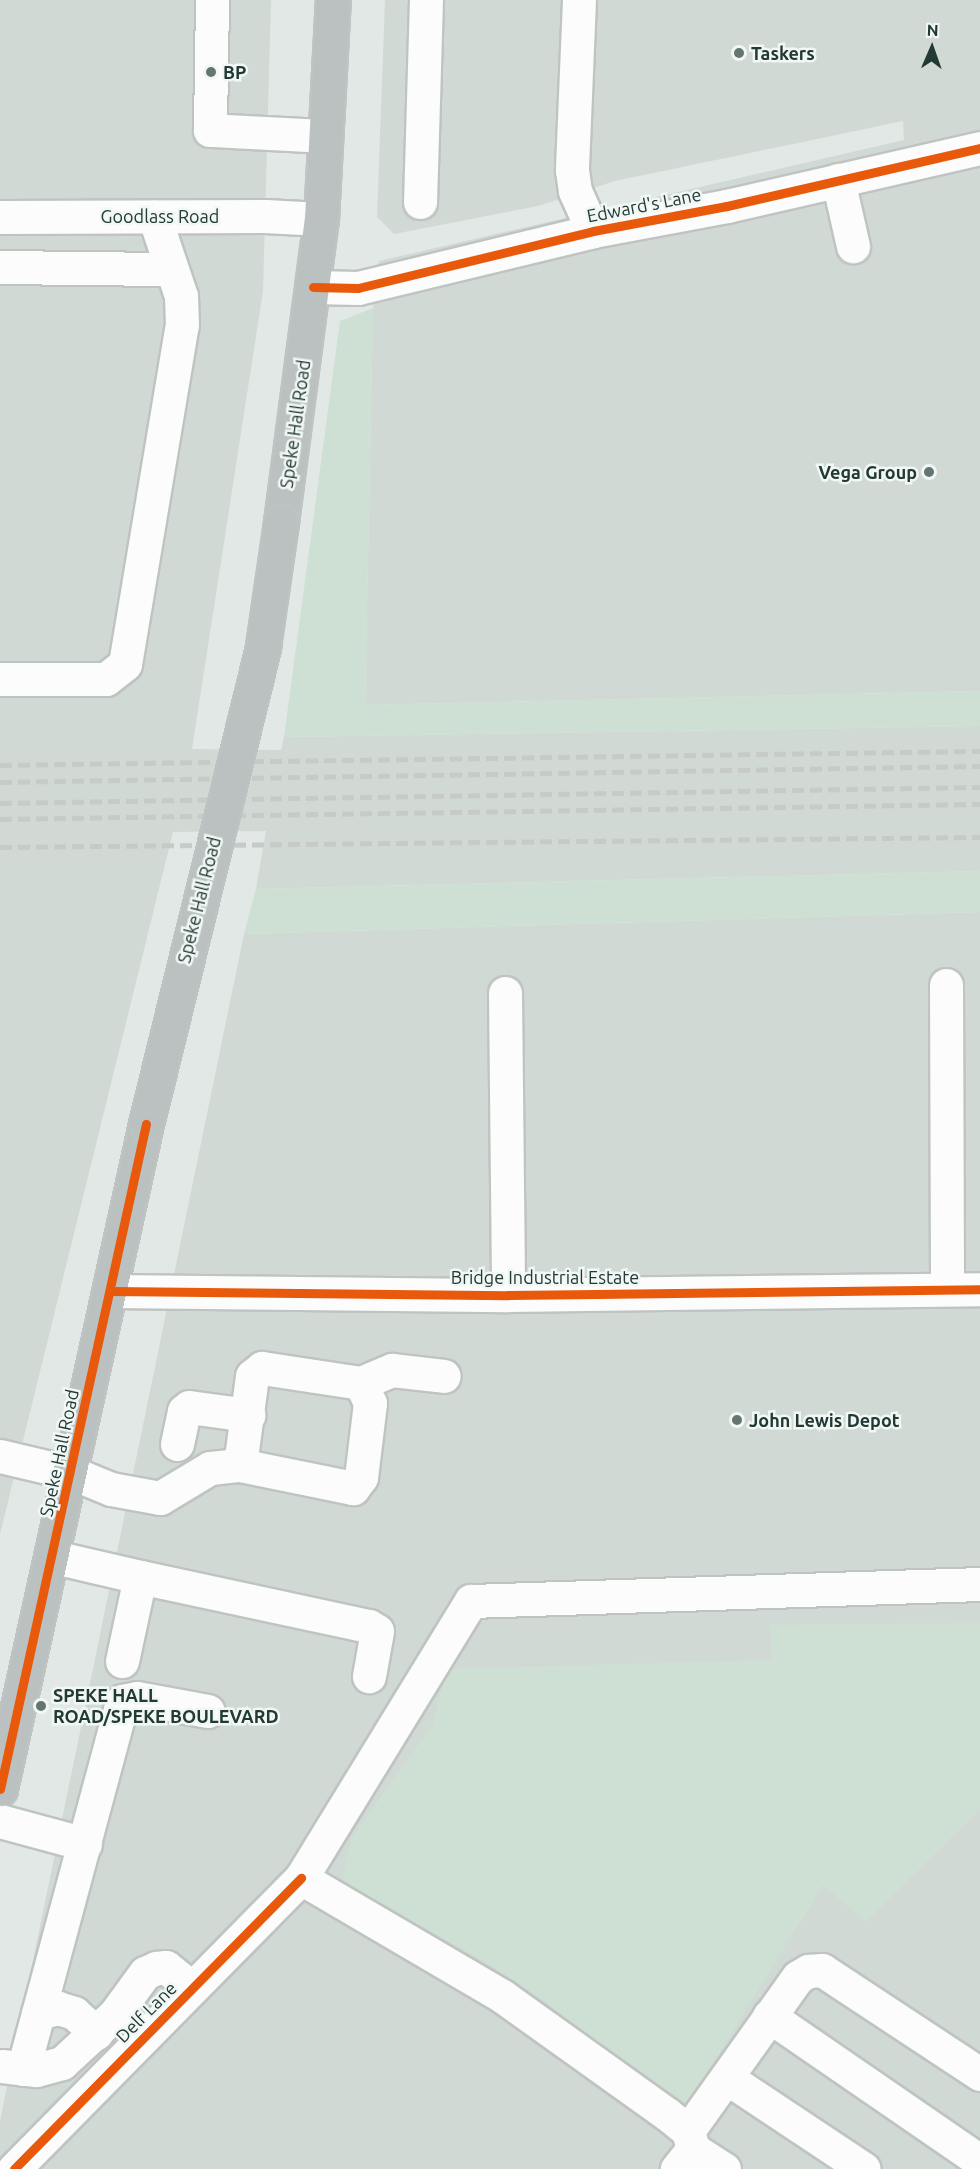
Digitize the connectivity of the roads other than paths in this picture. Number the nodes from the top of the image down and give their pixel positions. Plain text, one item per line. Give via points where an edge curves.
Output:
1 (212, 0) edge
2 (333, 0) edge
3 (426, 0) edge
4 (579, 0) edge
5 (325, 136) junction
6 (980, 148) edge
7 (838, 180) junction
8 (420, 202) dead end
9 (154, 216) junction
10 (0, 218) edge
11 (321, 219) junction
12 (593, 231) junction
13 (853, 246) dead end
14 (0, 267) edge
15 (171, 268) junction
16 (314, 287) junction
17 (0, 680) edge
18 (946, 985) dead end
19 (505, 993) dead end
20 (947, 1289) junction
21 (980, 1289) edge
22 (111, 1291) junction
23 (508, 1295) junction
24 (444, 1376) dead end
25 (361, 1383) junction
26 (248, 1414) junction
27 (177, 1444) dead end
28 (0, 1456) edge
29 (240, 1465) junction
30 (72, 1473) junction
31 (54, 1557) junction
32 (140, 1576) junction
33 (980, 1584) edge
34 (122, 1661) dead end
35 (369, 1676) dead end
36 (208, 1711) dead end
37 (0, 1789) edge
38 (0, 1821) edge
39 (86, 1844) junction
40 (301, 1878) junction
41 (192, 1988) junction
42 (38, 2013) junction
43 (769, 2016) junction
44 (96, 2033) junction
45 (11, 2067) edge
46 (980, 2074) edge
47 (727, 2078) junction
48 (686, 2149) edge
49 (980, 2161) edge
50 (23, 2166) edge
51 (724, 2169) edge
52 (864, 2169) edge

1 - 5 street via 210,130
2 - 5 highway, Speke Hall Road
3 - 8 street
4 - 12 street via 573,170 575,191
5 - 11 highway, Speke Hall Road
6 - 7 street, Edward's Lane
7 - 12 street, Edward's Lane
7 - 13 street
9 - 10 street, Goodlass Road
9 - 11 street, Goodlass Road
9 - 15 street
11 - 16 highway, Speke Hall Road
12 - 16 street, Edward's Lane via 358,288
14 - 15 street
15 - 17 street via 181,296 182,325 125,664 106,679
16 - 22 highway, Speke Hall Road, bridge via 262,646 146,1124
18 - 20 street
19 - 23 street
20 - 21 street, Bridge Industrial Estate
20 - 23 street, Bridge Industrial Estate
22 - 23 street, Bridge Industrial Estate
22 - 30 highway, Speke Hall Road
24 - 25 street via 392,1370
25 - 26 street via 262,1368 252,1376
25 - 29 street via 370,1402 361,1477 353,1488
26 - 27 street via 189,1407 184,1411
26 - 29 street
28 - 30 street
29 - 30 street via 210,1468 158,1511
30 - 31 highway, Speke Hall Road
31 - 32 street
31 - 37 highway, Speke Hall Road
32 - 34 street
32 - 35 street via 369,1626 377,1631
33 - 40 street, Delf Lane via 471,1601
36 - 39 street via 137,1698 122,1701
38 - 39 street
39 - 42 street
40 - 41 street, Delf Lane
40 - 48 street via 502,1996
41 - 44 street via 166,1967 145,1973
41 - 50 street, Delf Lane
42 - 44 street via 58,2008 74,2013
42 - 45 street
43 - 46 street via 798,1977 822,1970
43 - 47 street
43 - 49 street
44 - 45 street via 62,2063 36,2070
47 - 48 street
47 - 52 street
48 - 51 street

